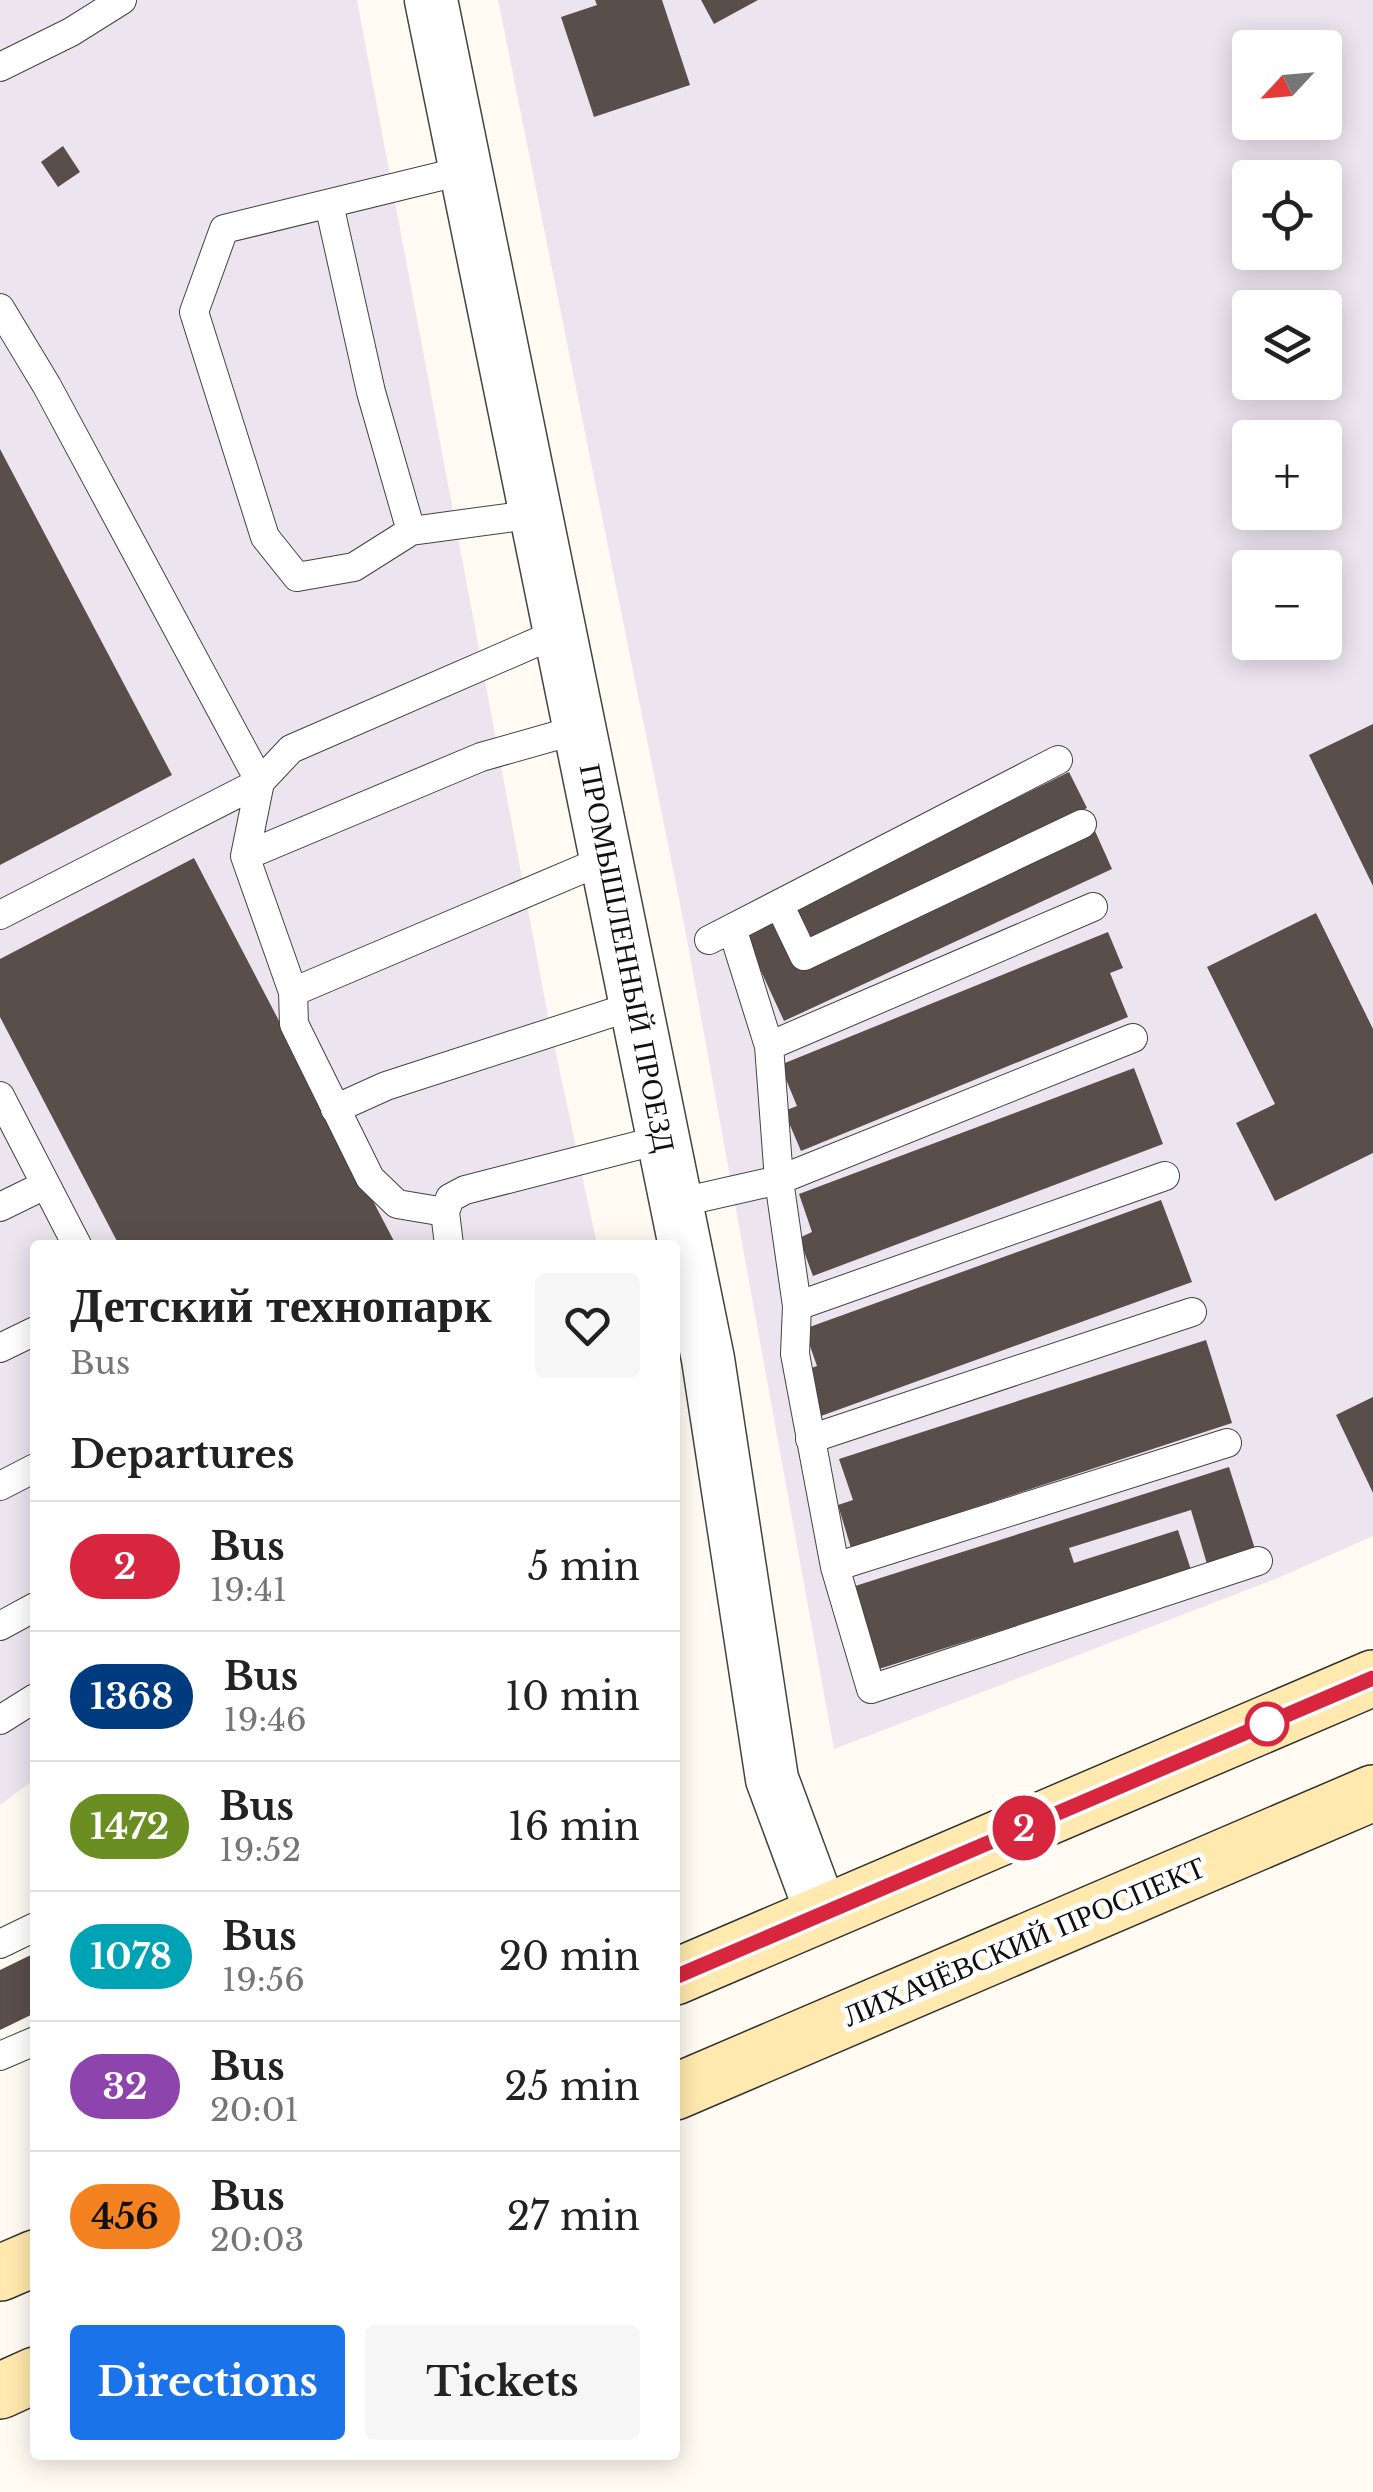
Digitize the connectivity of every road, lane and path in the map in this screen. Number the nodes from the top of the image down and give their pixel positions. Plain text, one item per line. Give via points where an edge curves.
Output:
1 (122, 0) edge
2 (431, 0) edge
3 (0, 67) edge
4 (466, 170) junction
5 (329, 204) junction
6 (0, 308) edge
7 (536, 514) junction
8 (412, 531) junction
9 (560, 632) junction
10 (580, 729) junction
11 (1058, 760) dead end
12 (260, 782) junction
13 (1082, 824) dead end
14 (246, 856) junction
15 (606, 859) junction
16 (779, 904) junction
17 (1094, 908) dead end
18 (0, 914) edge
19 (293, 992) junction
20 (636, 1005) junction
21 (1133, 1038) dead end
22 (769, 1046) junction
23 (0, 1096) edge
24 (335, 1109) junction
25 (663, 1139) junction
26 (1165, 1176) dead end
27 (779, 1180) junction
28 (45, 1184) junction
29 (676, 1203) junction
30 (0, 1207) edge
31 (445, 1212) junction
32 (74, 1240) edge
33 (448, 1240) edge
34 (680, 1240) edge
35 (680, 1244) edge
36 (797, 1306) junction
37 (1192, 1312) dead end
38 (30, 1333) edge
39 (0, 1348) edge
40 (692, 1367) edge
41 (810, 1439) junction
42 (1228, 1444) dead end
43 (30, 1471) edge
44 (0, 1486) edge
45 (1258, 1561) dead end
46 (835, 1566) junction
47 (30, 1611) edge
48 (0, 1626) edge
49 (1373, 1678) edge
50 (30, 1701) edge
51 (0, 1720) edge
52 (1373, 1793) edge
53 (822, 1914) junction
54 (30, 1929) edge
55 (0, 1944) edge
56 (680, 1975) edge
57 (30, 2043) edge
58 (0, 2056) edge
59 (680, 2090) edge
60 (30, 2260) edge
61 (0, 2274) edge
62 (30, 2377) edge
63 (0, 2391) edge

1 - 3 lane
2 - 4 street, ПРОМЫШЛЕННЫЙ ПРОЕЗД
4 - 5 lane
4 - 7 street, ПРОМЫШЛЕННЫЙ ПРОЕЗД
5 - 8 lane
5 - 8 lane via 224,230 194,312 265,537 297,577 354,567
6 - 12 lane
7 - 8 lane
7 - 9 street, ПРОМЫШЛЕННЫЙ ПРОЕЗД
9 - 10 street, ПРОМЫШЛЕННЫЙ ПРОЕЗД
9 - 12 lane via 292,748
10 - 14 lane via 480,757
10 - 15 street, ПРОМЫШЛЕННЫЙ ПРОЕЗД
11 - 16 lane
12 - 14 lane
12 - 18 lane
13 - 16 lane via 804,956
14 - 19 lane
15 - 19 lane
15 - 20 street, ПРОМЫШЛЕННЫЙ ПРОЕЗД
16 - 22 lane via 721,934
17 - 22 lane
19 - 24 lane via 294,1024
20 - 24 lane via 386,1086
20 - 25 street, ПРОМЫШЛЕННЫЙ ПРОЕЗД
21 - 27 lane
22 - 27 lane
23 - 28 lane
24 - 31 lane via 383,1194 397,1204
25 - 29 street, ПРОМЫШЛЕННЫЙ ПРОЕЗД
25 - 31 lane via 465,1190 450,1198
26 - 36 lane
27 - 29 lane
27 - 36 lane
28 - 30 lane
28 - 32 lane
29 - 34 street, ПРОМЫШЛЕННЫЙ ПРОЕЗД
31 - 33 lane
35 - 40 street, ПРОМЫШЛЕННЫЙ ПРОЕЗД
36 - 41 lane via 795,1354
37 - 41 lane
38 - 39 lane
40 - 53 street, ПРОМЫШЛЕННЫЙ ПРОЕЗД via 772,1779
41 - 46 lane
42 - 46 lane
43 - 44 lane
45 - 46 lane via 871,1689
47 - 48 lane
49 - 53 main road
50 - 51 lane
52 - 59 main road, ЛИХАЧЁВСКИЙ ПРОСПЕКТ
53 - 56 main road
54 - 55 lane
57 - 58 lane
60 - 61 main road
62 - 63 main road

